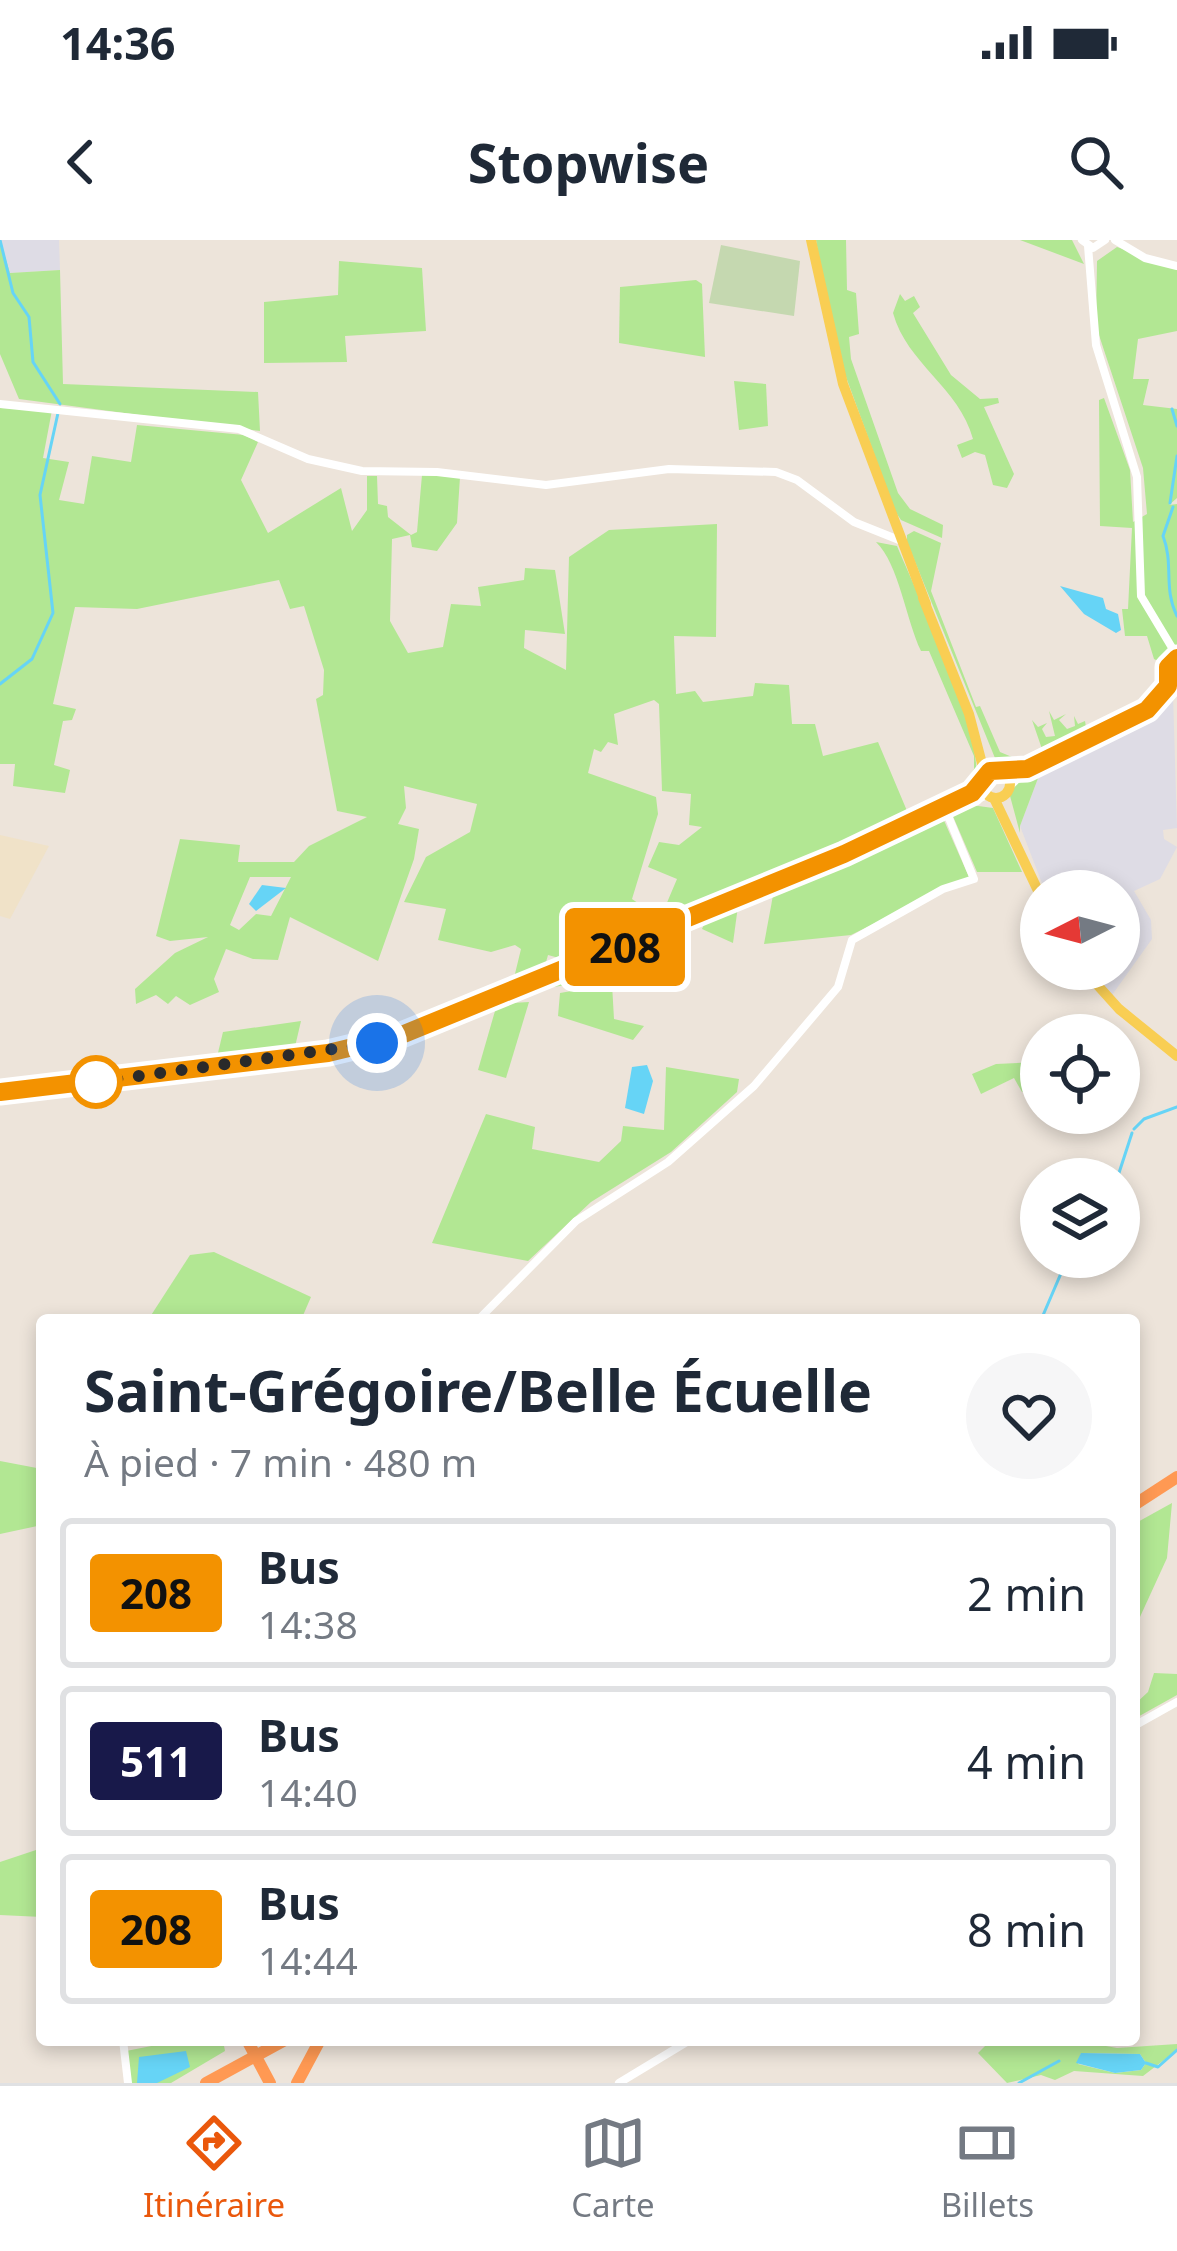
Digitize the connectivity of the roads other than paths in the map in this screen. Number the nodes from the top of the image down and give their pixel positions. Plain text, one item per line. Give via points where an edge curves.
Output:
1 (813, 240) edge
2 (1117, 242) edge
3 (1095, 243) edge
4 (1177, 266) edge
5 (0, 404) edge
6 (868, 455) junction
7 (897, 534) junction
8 (915, 569) junction
9 (926, 604) junction
10 (1175, 658) edge
11 (1174, 684) edge
12 (996, 784) junction
13 (945, 808) junction
14 (1030, 870) edge
15 (1102, 990) edge
16 (1177, 1056) edge
17 (0, 1092) edge
18 (484, 1314) edge
19 (1177, 1474) edge
20 (1140, 1497) edge
21 (1177, 1702) edge
22 (1140, 1723) edge
23 (124, 2046) edge
24 (250, 2046) edge
25 (264, 2046) edge
26 (274, 2046) edge
27 (285, 2046) edge
28 (317, 2046) edge
29 (680, 2046) edge
30 (268, 2078) edge
31 (128, 2083) edge
32 (206, 2083) edge
33 (219, 2083) edge
34 (297, 2083) edge
35 (619, 2083) edge

1 - 6 main road via 832,346
2 - 3 street
2 - 4 street
3 - 10 street via 1096,345 1138,477 1141,596
5 - 7 street via 239,429 351,470 547,485 669,469 776,472 859,524
6 - 7 main road
6 - 8 main road
7 - 8 street
7 - 9 main road
8 - 9 main road
9 - 12 main road
10 - 11 street
11 - 12 street via 1147,710
12 - 13 street
12 - 14 main road
13 - 17 street via 683,924 377,1043
13 - 18 street via 974,879 852,940 838,987 754,1086 668,1162 576,1220
15 - 16 main road
19 - 20 highway
21 - 22 street
23 - 31 street
24 - 30 highway
25 - 32 highway
26 - 32 highway
27 - 33 highway
28 - 34 highway
29 - 35 street

